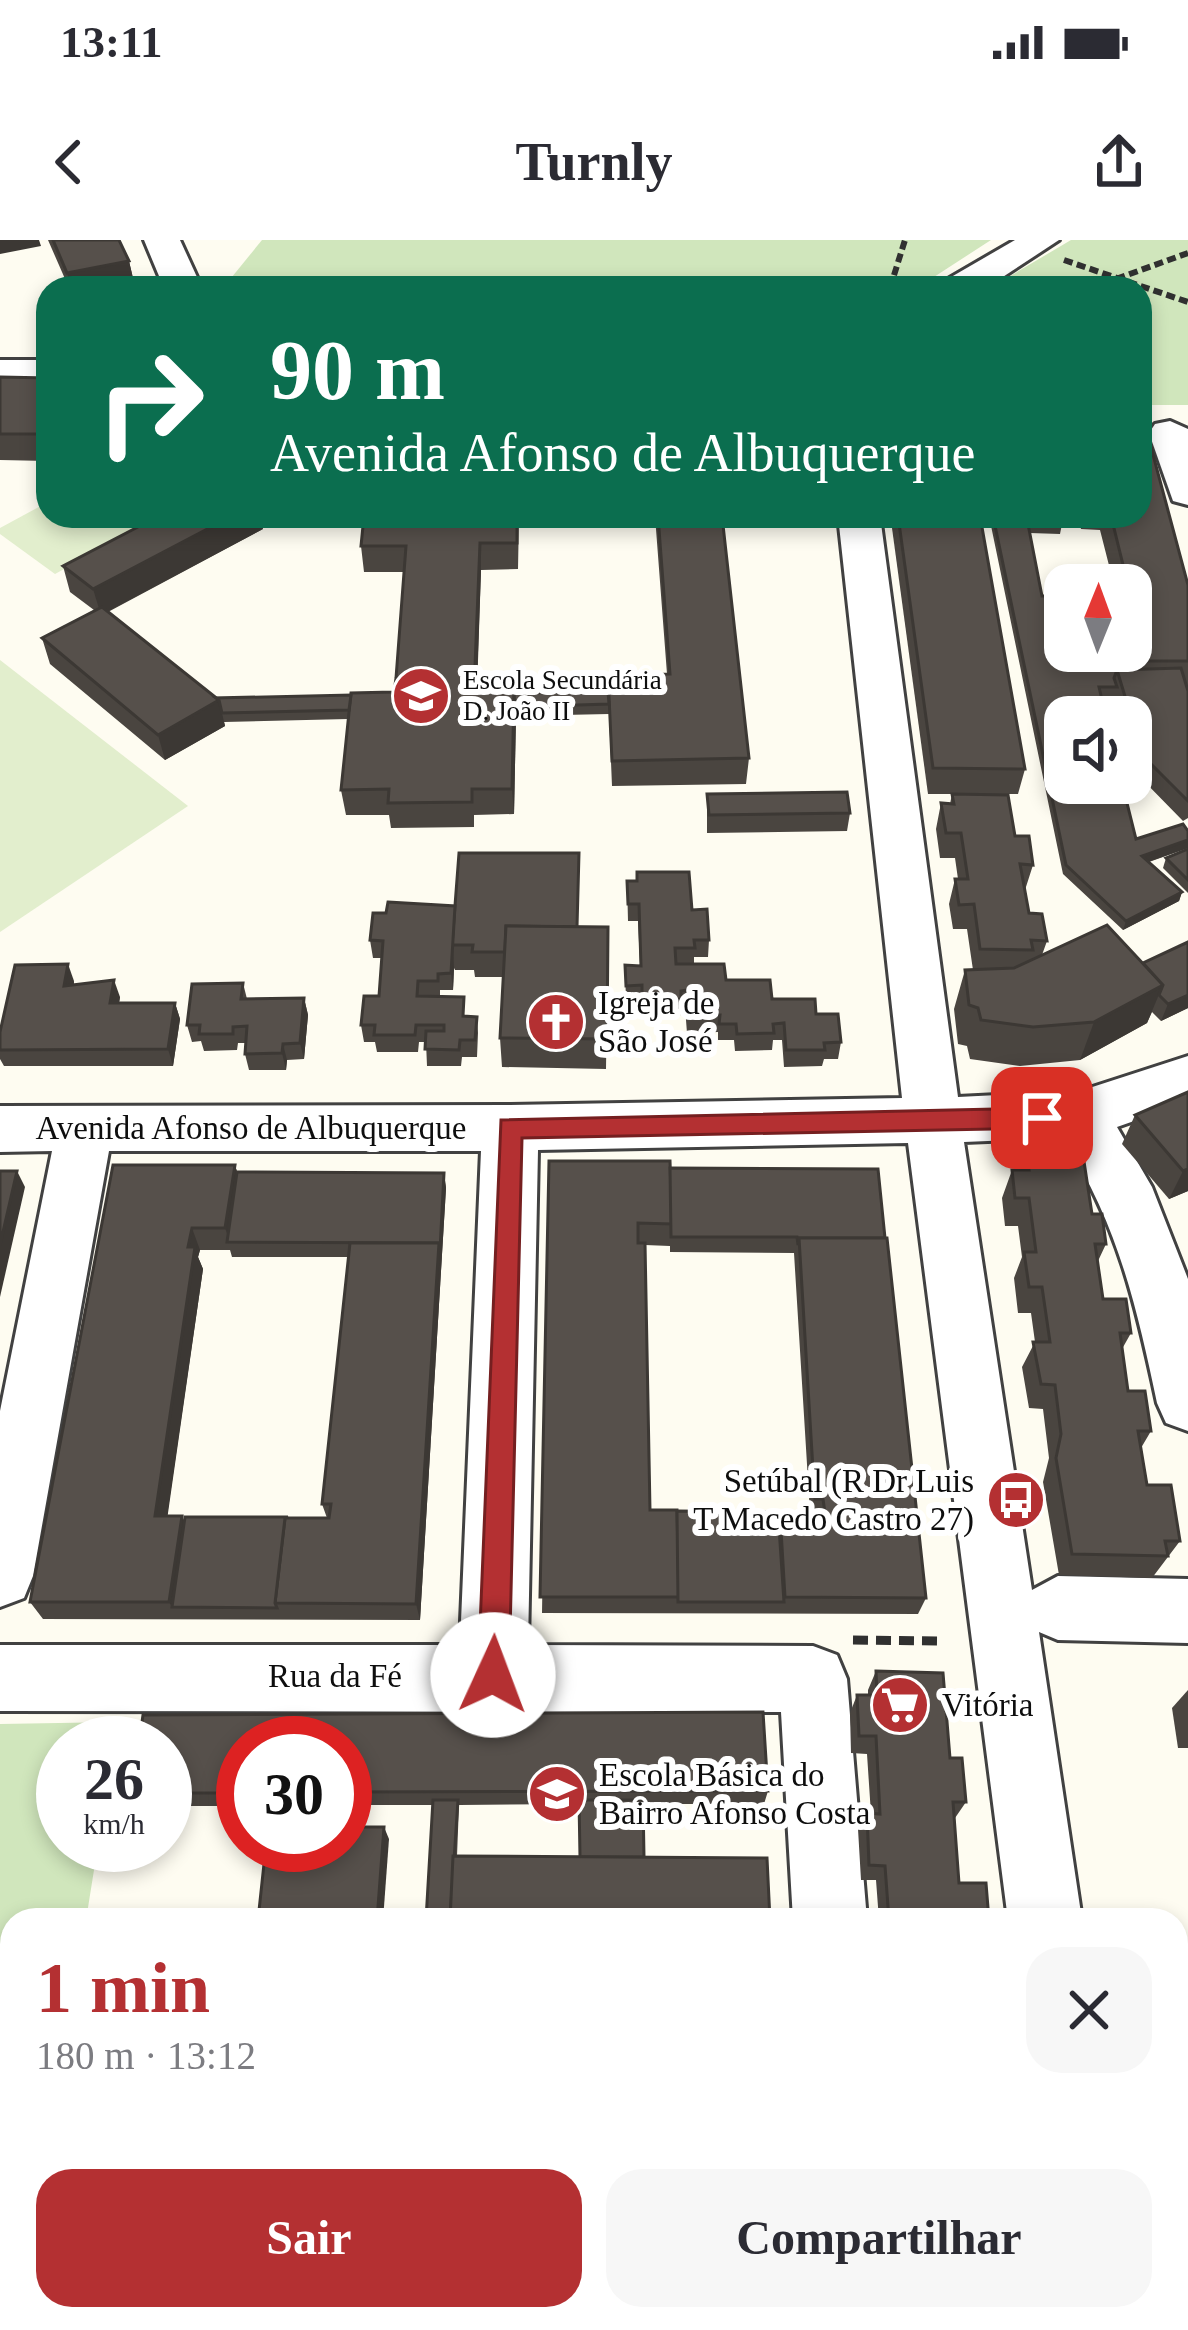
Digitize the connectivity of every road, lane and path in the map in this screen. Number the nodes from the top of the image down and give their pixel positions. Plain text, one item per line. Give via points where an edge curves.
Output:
1 (162, 240) edge
2 (905, 240) edge
3 (1035, 244) edge
4 (1188, 253) edge
5 (177, 276) edge
6 (894, 276) edge
7 (980, 276) edge
8 (1113, 276) edge
9 (1124, 276) edge
10 (1152, 290) edge
11 (1188, 302) edge
12 (0, 347) edge
13 (36, 347) edge
14 (0, 372) edge
15 (36, 372) edge
16 (1166, 433) edge
17 (1188, 492) edge
18 (860, 528) edge
19 (1188, 1078) edge
20 (1078, 1116) junction
21 (934, 1121) junction
22 (85, 1128) junction
23 (510, 1128) junction
24 (0, 1129) edge
25 (1188, 1402) edge
26 (0, 1576) edge
27 (1058, 1608) dead end
28 (1188, 1611) edge
29 (944, 1641) dead end
30 (826, 1660) junction
31 (493, 1675) junction
32 (0, 1678) edge
33 (830, 1908) edge
34 (1043, 1908) edge

1 - 5 street
2 - 6 path
3 - 7 street
3 - 8 path
4 - 9 path
10 - 11 path
12 - 13 street
14 - 15 street
16 - 17 street
18 - 21 street
19 - 20 street, Avenida Afonso de Albuquerque
20 - 21 street, Avenida Afonso de Albuquerque
20 - 25 street via 1122,1183 1148,1245
21 - 23 street, Avenida Afonso de Albuquerque
21 - 34 street
22 - 23 street, Avenida Afonso de Albuquerque
22 - 24 street, Avenida Afonso de Albuquerque
22 - 26 street
23 - 31 street
27 - 28 street
29 - 30 path
30 - 31 street, Rua da Fé
30 - 33 street
31 - 32 street, Rua da Fé

